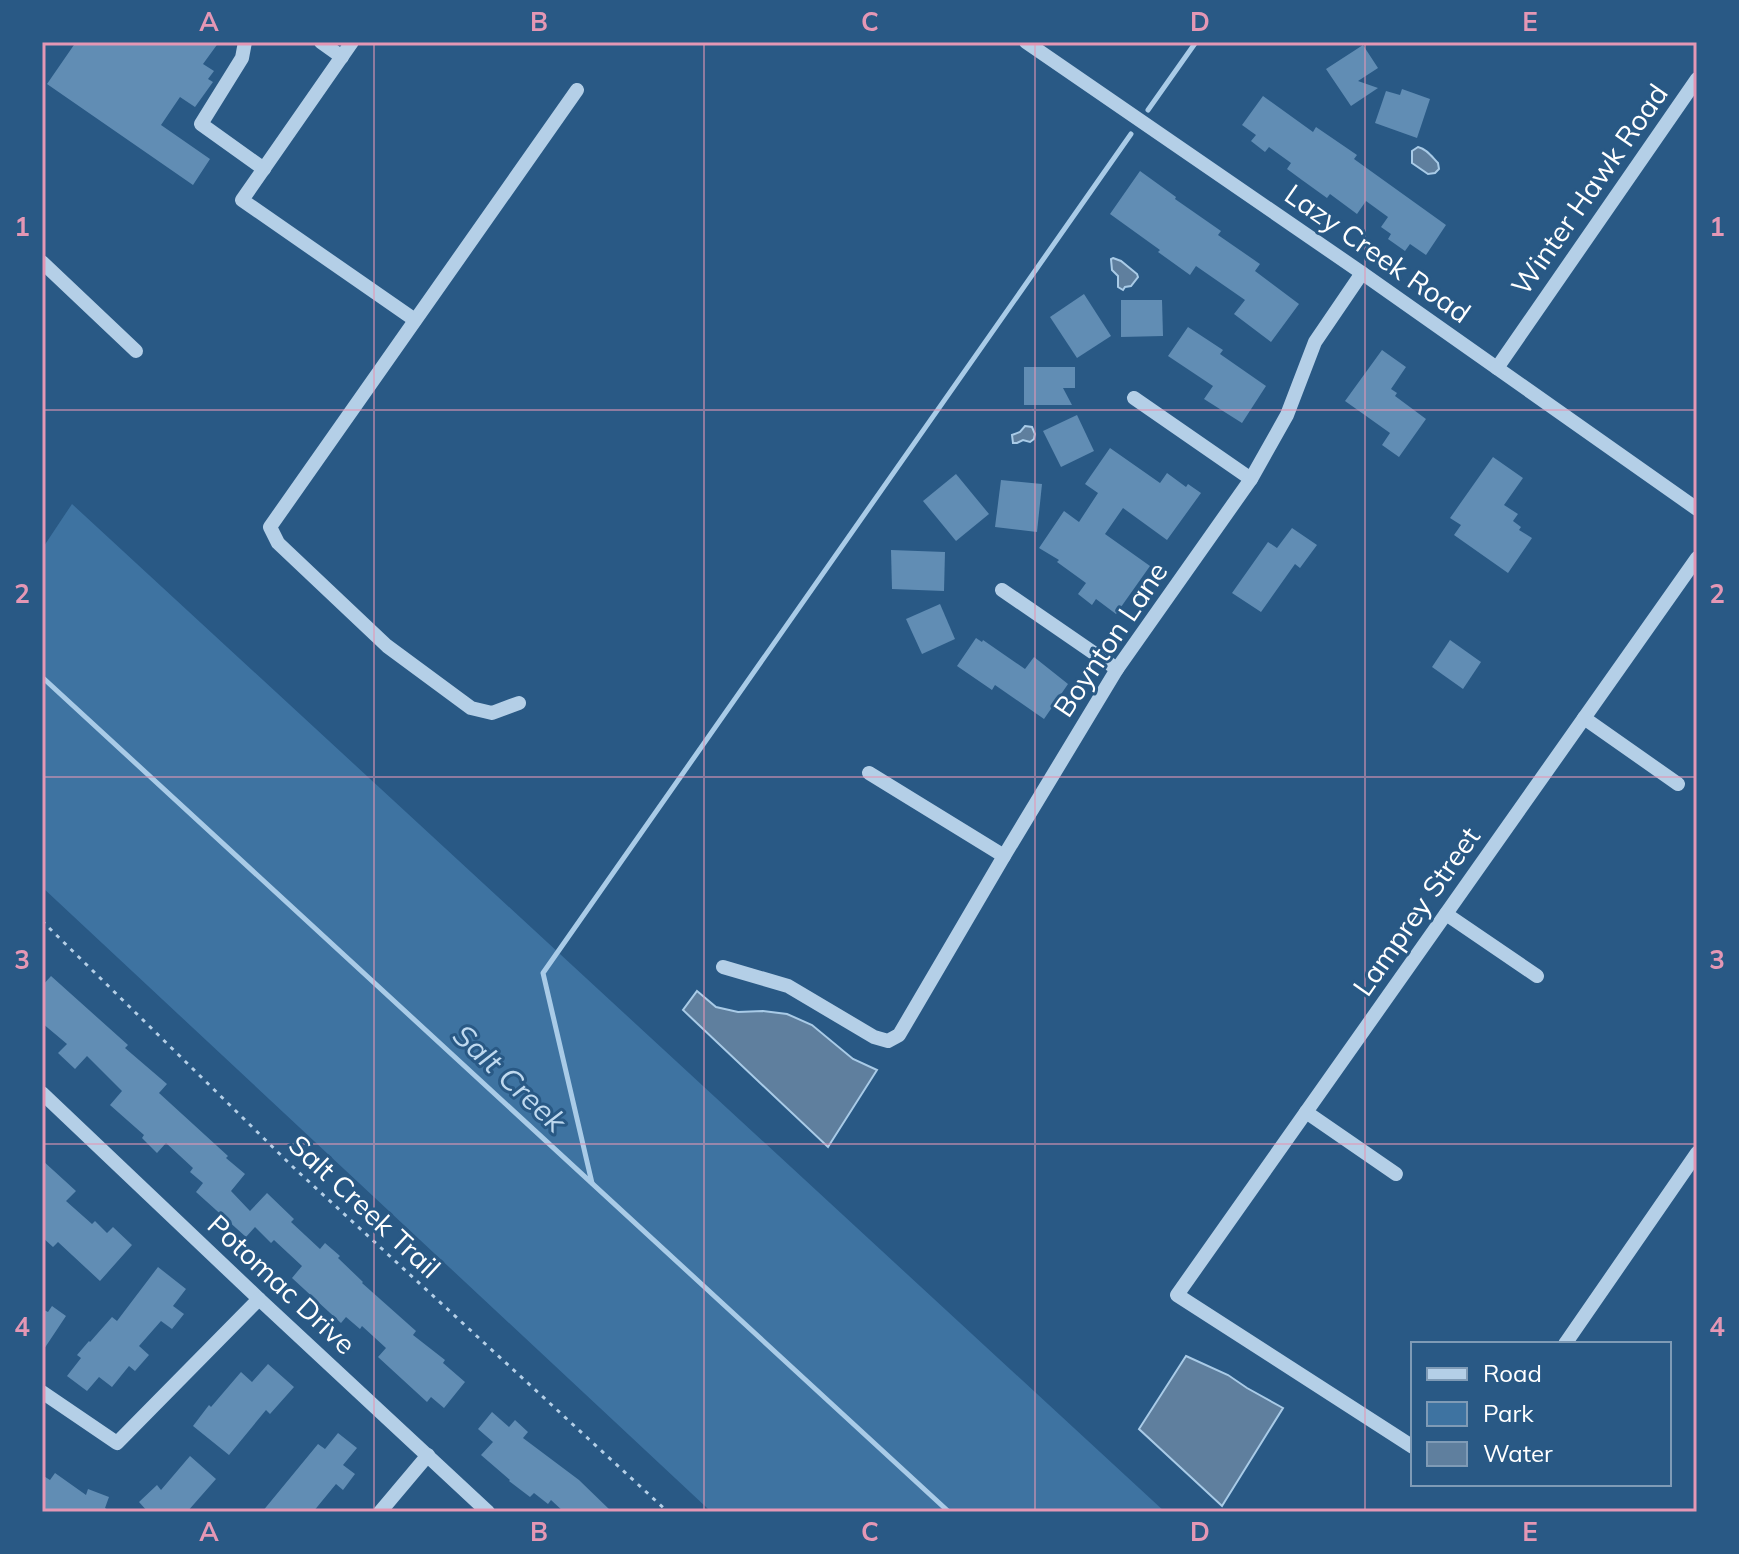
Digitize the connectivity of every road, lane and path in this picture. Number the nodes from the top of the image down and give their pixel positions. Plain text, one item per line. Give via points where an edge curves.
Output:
1 (245, 42) edge
2 (321, 42) edge
3 (352, 42) edge
4 (1026, 42) edge
5 (342, 57) junction
6 (1697, 79) edge
7 (577, 90) dead end
8 (264, 169) junction
9 (42, 262) edge
10 (1362, 273) junction
11 (415, 320) junction
12 (136, 351) dead end
13 (1497, 368) junction
14 (1134, 398) dead end
15 (1251, 479) junction
16 (1697, 509) edge
17 (1697, 558) edge
18 (1002, 590) dead end
19 (1117, 669) junction
20 (519, 703) dead end
21 (1584, 718) junction
22 (869, 773) dead end
23 (1678, 784) dead end
24 (1004, 856) junction
25 (1446, 914) junction
26 (42, 921) edge
27 (723, 967) dead end
28 (1537, 976) dead end
29 (42, 1093) edge
30 (1306, 1112) junction
31 (1697, 1153) edge
32 (1396, 1174) dead end
33 (259, 1299) junction
34 (1566, 1342) edge
35 (42, 1392) edge
36 (1411, 1446) edge
37 (428, 1455) junction
38 (380, 1512) edge
39 (488, 1512) edge
40 (668, 1512) edge

1 - 8 street via 242,58 201,124
2 - 5 street
3 - 5 street
4 - 10 street, Lazy Creek Road
5 - 8 street
6 - 13 street, Winter Hawk Road
7 - 11 street
8 - 11 street via 242,200
9 - 12 street
10 - 13 street, Lazy Creek Road
10 - 15 street, Boynton Lane via 1315,342 1287,415
11 - 20 street via 270,527 278,543 387,646 471,708 492,713
13 - 16 street, Lazy Creek Road
14 - 15 street
15 - 19 street, Boynton Lane
17 - 21 street, Lamprey Street
18 - 19 street
19 - 24 street, Boynton Lane
21 - 23 street
21 - 25 street, Lamprey Street
22 - 24 street
24 - 27 street, Boynton Lane via 899,1035 888,1041 788,986
25 - 28 street
25 - 30 street, Lamprey Street
26 - 40 path, Salt Creek Trail via 293,1167
29 - 33 street, Potomac Drive
30 - 32 street
30 - 36 street, Lamprey Street via 1177,1295
31 - 34 street
33 - 35 street via 117,1443
33 - 37 street, Potomac Drive
37 - 38 street
37 - 39 street, Potomac Drive

